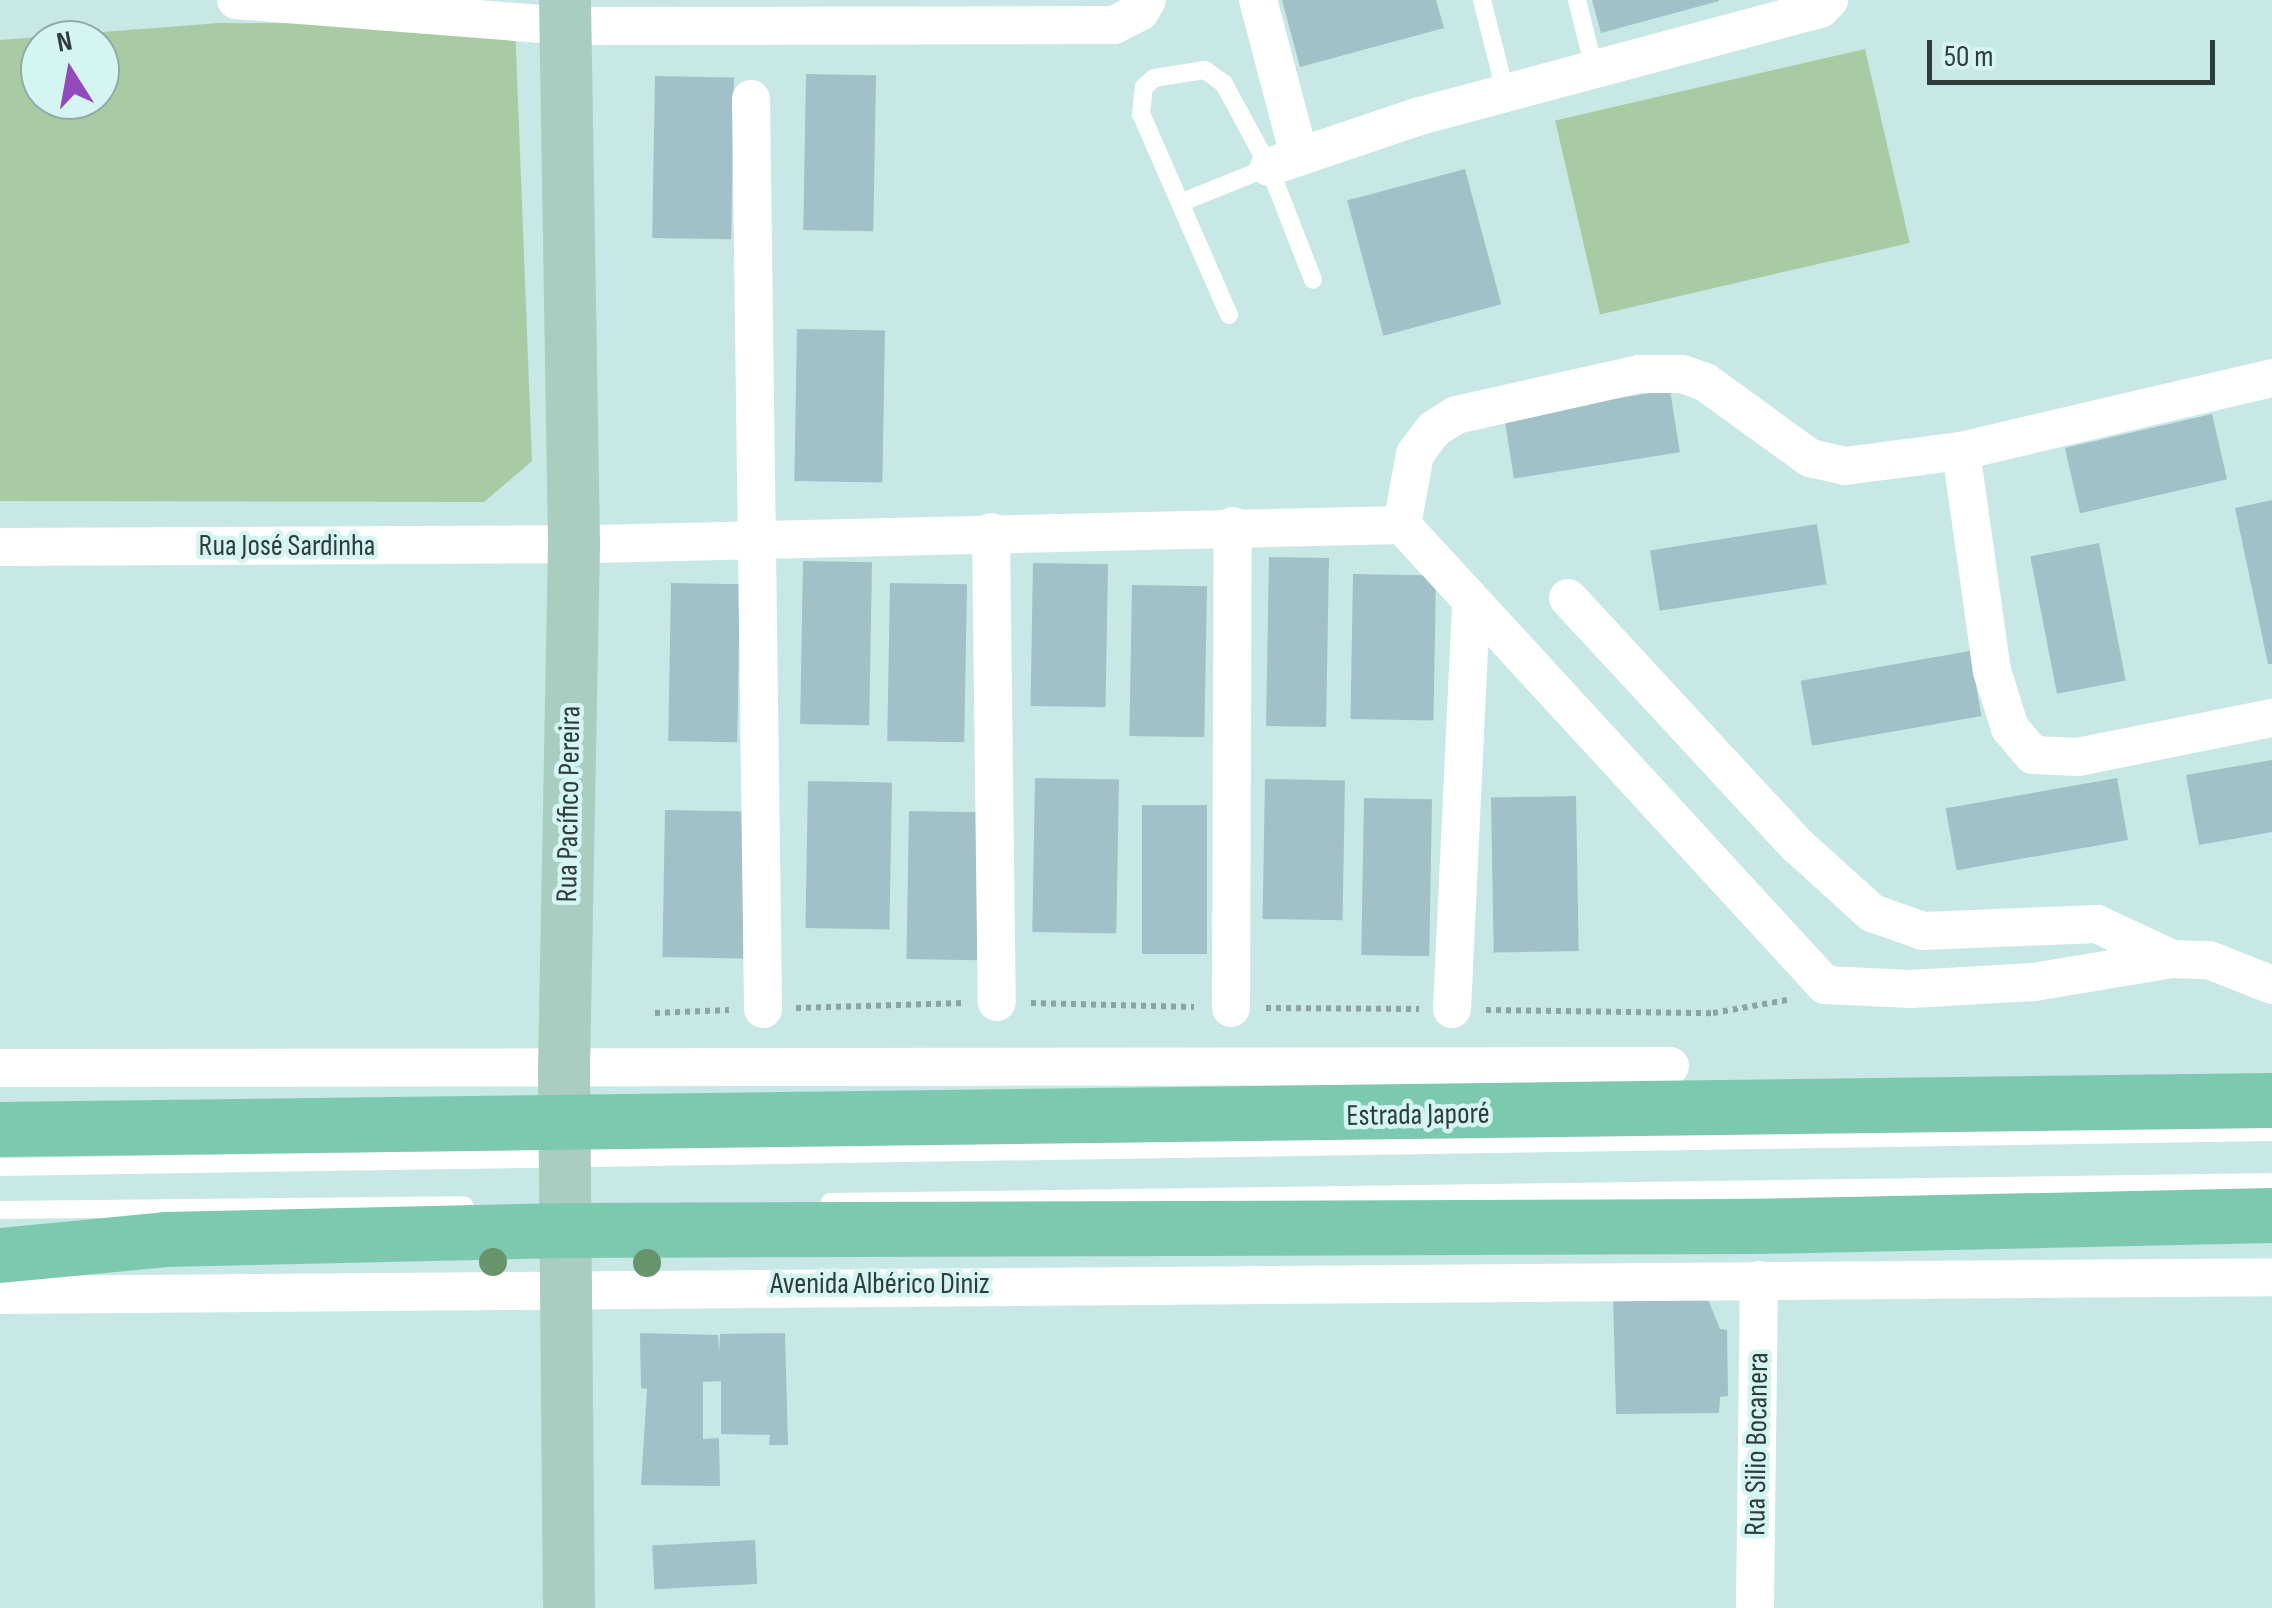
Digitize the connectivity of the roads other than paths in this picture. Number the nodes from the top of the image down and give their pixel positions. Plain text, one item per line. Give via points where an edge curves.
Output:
1 (236, 0) edge
2 (1147, 0) edge
3 (1258, 0) edge
4 (1482, 0) edge
5 (1576, 0) edge
6 (1829, 0) edge
7 (565, 13) edge
8 (1594, 68) junction
9 (1506, 92) junction
10 (751, 99) dead end
11 (1284, 161) junction
12 (1180, 202) junction
13 (1313, 280) dead end
14 (1229, 314) dead end
15 (2272, 378) edge
16 (1962, 451) junction
17 (1402, 525) junction
18 (1232, 526) junction
19 (991, 532) junction
20 (762, 538) junction
21 (574, 544) junction
22 (0, 547) edge
23 (1568, 598) dead end
24 (1471, 606) junction
25 (2272, 718) edge
26 (2172, 959) junction
27 (2272, 985) edge
28 (998, 1002) dead end
29 (764, 1008) dead end
30 (1231, 1008) dead end
31 (1452, 1009) dead end
32 (1670, 1066) dead end
33 (0, 1068) edge
34 (2272, 1100) edge
35 (0, 1128) edge
36 (2272, 1132) edge
37 (0, 1167) edge
38 (565, 1172) junction
39 (2272, 1182) edge
40 (803, 1202) dead end
41 (491, 1205) dead end
42 (0, 1210) edge
43 (2272, 1215) edge
44 (0, 1255) edge
45 (2272, 1277) edge
46 (1759, 1280) junction
47 (566, 1287) junction
48 (0, 1295) edge
49 (569, 1608) edge
50 (1755, 1608) edge

1 - 7 street
2 - 7 street via 1140,12 1114,25
3 - 11 street
4 - 9 lane
5 - 8 lane
6 - 8 street via 1820,9
7 - 21 main road, Rua Pacífico Pereira
8 - 9 street
9 - 11 street
10 - 20 street
11 - 12 lane
11 - 12 lane via 1216,74 1179,71 1154,78 1144,88 1141,114
11 - 13 lane
12 - 14 lane
15 - 16 street
16 - 17 street via 1845,466 1810,458 1705,382 1682,374 1639,374 1456,415 1434,428 1415,454
16 - 25 street via 1992,671 2010,728 2032,755 2078,757
17 - 18 street, Rua José Sardinha
17 - 24 street
18 - 19 street, Rua José Sardinha
18 - 30 street
19 - 20 street, Rua José Sardinha
19 - 28 street
20 - 21 street, Rua José Sardinha
20 - 29 street
21 - 22 street, Rua José Sardinha
21 - 38 main road, Rua Pacífico Pereira
23 - 26 street via 1797,845 1872,913 1923,930 2097,924
24 - 26 street via 1824,984 1911,989 2034,982
24 - 31 street
26 - 27 street via 2209,960
32 - 38 street
33 - 38 street
34 - 38 main road, Estrada Japoré
35 - 38 main road
36 - 38 lane
37 - 38 lane
38 - 43 main road via 1740,1226
38 - 44 main road via 164,1240
38 - 47 main road, Rua Pacífico Pereira
39 - 40 lane
41 - 42 lane
45 - 46 street
46 - 47 street, Avenida Albérico Diniz
46 - 50 street, Rua Silio Bocanera
47 - 48 street, Avenida Albérico Diniz
47 - 49 main road, Rua Pacífico Pereira

